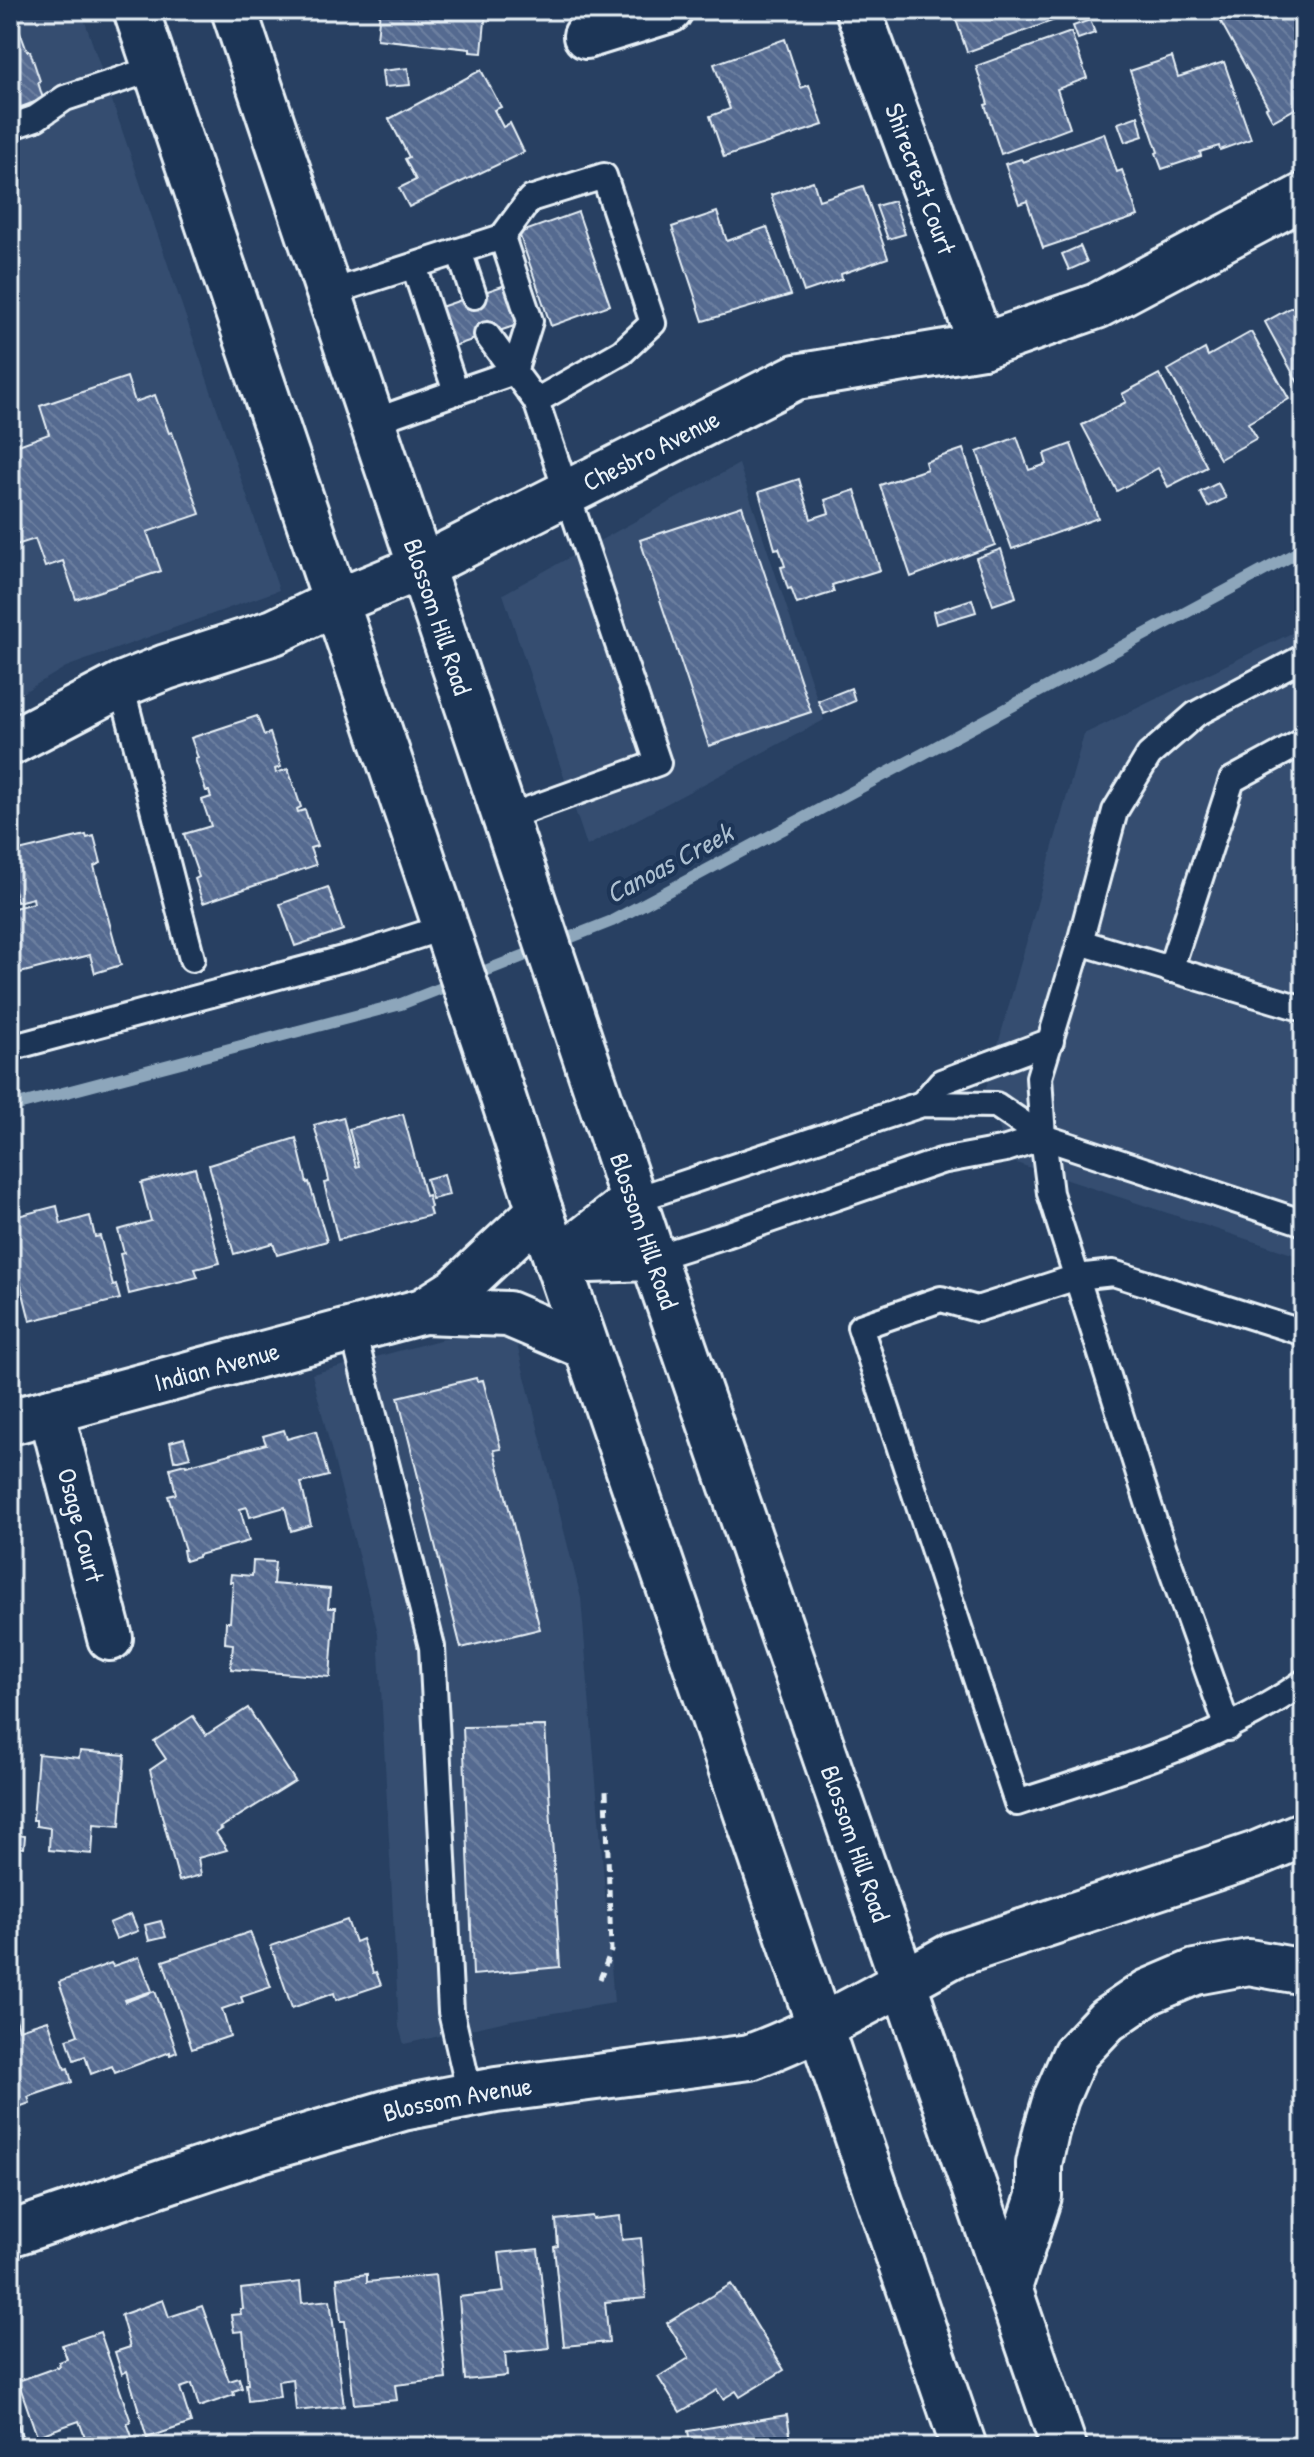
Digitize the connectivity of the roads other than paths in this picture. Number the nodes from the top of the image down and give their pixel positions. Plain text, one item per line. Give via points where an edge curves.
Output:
1 (136, 10) edge
2 (234, 10) edge
3 (670, 10) edge
4 (858, 10) edge
5 (586, 36) dead end
6 (156, 68) junction
7 (10, 127) edge
8 (1304, 196) edge
9 (502, 237) junction
10 (459, 251) junction
11 (414, 266) junction
12 (329, 293) junction
13 (474, 296) dead end
14 (487, 335) dead end
15 (982, 346) junction
16 (514, 372) junction
17 (456, 392) junction
18 (536, 401) junction
19 (372, 422) junction
20 (567, 494) junction
21 (421, 567) junction
22 (336, 602) junction
23 (1304, 657) edge
24 (121, 685) junction
25 (1304, 741) edge
26 (10, 743) edge
27 (505, 818) junction
28 (446, 932) junction
29 (1080, 942) junction
30 (192, 959) dead end
31 (1170, 970) junction
32 (1304, 1009) edge
33 (1051, 1041) junction
34 (10, 1048) edge
35 (922, 1104) junction
36 (1043, 1137) junction
37 (634, 1200) junction
38 (540, 1211) junction
39 (1304, 1223) edge
40 (653, 1258) junction
41 (557, 1261) junction
42 (1077, 1277) junction
43 (423, 1311) junction
44 (353, 1331) junction
45 (1304, 1333) edge
46 (586, 1347) junction
47 (30, 1417) edge
48 (110, 1638) dead end
49 (1304, 1682) edge
50 (1228, 1728) junction
51 (1304, 1834) edge
52 (1304, 1972) edge
53 (904, 1982) junction
54 (822, 2027) junction
55 (470, 2095) junction
56 (10, 2234) edge
57 (1009, 2288) junction
58 (964, 2447) edge
59 (1064, 2447) edge

1 - 6 main road
2 - 12 main road, Blossom Hill Road
3 - 5 main road
4 - 15 main road, Shirecrest Court
6 - 7 lane via 65,98 36,118
6 - 22 main road
8 - 15 main road, Chesbro Avenue via 1097,306
9 - 10 lane
9 - 16 lane via 530,321
9 - 18 lane via 530,199 604,176 653,323 622,352
10 - 11 lane
10 - 13 lane
11 - 12 lane
11 - 17 lane
12 - 19 main road, Blossom Hill Road
14 - 16 lane
15 - 20 main road, Chesbro Avenue via 796,377
16 - 17 lane
16 - 18 lane
17 - 19 lane
18 - 20 lane
19 - 21 main road, Blossom Hill Road
20 - 21 main road, Chesbro Avenue
20 - 27 lane via 658,763
21 - 22 main road, Chesbro Avenue
21 - 27 main road, Blossom Hill Road
22 - 24 main road, Chesbro Avenue via 274,632
22 - 28 main road
23 - 29 lane via 1196,714 1149,755 1115,811
24 - 26 main road, Chesbro Avenue
24 - 30 lane
25 - 31 lane via 1232,780
27 - 37 main road, Blossom Hill Road
28 - 34 lane
28 - 38 main road
29 - 31 lane
29 - 33 lane
31 - 32 lane
33 - 35 lane via 941,1082
33 - 36 lane via 1039,1077
35 - 36 lane via 996,1105
35 - 37 lane
36 - 39 lane
36 - 40 lane via 941,1161
36 - 42 lane via 1050,1193
37 - 40 main road, Blossom Hill Road
37 - 41 main road
38 - 41 main road
38 - 43 main road, Indian Avenue via 481,1269
40 - 41 main road
40 - 53 main road, Blossom Hill Road
41 - 46 main road
42 - 45 lane via 1113,1273
42 - 50 lane via 1154,1521
42 - 50 lane via 977,1309 941,1299 860,1327 1017,1803
43 - 44 main road, Indian Avenue
43 - 46 main road, Indian Avenue via 508,1314
44 - 47 main road, Indian Avenue
44 - 55 lane via 432,1647 451,2012
46 - 54 main road
47 - 48 main road, Osage Court
49 - 50 lane
51 - 53 main road, Blossom Avenue via 953,1955
52 - 57 main road via 1249,1962 1195,1972 1148,1992 1107,2020 1075,2054 1046,2132 1039,2196
53 - 54 main road, Blossom Avenue
53 - 57 main road, Blossom Hill Road
54 - 55 main road, Blossom Avenue via 741,2058
54 - 58 main road
55 - 56 main road, Blossom Avenue via 345,2123
57 - 59 main road, Blossom Hill Road

